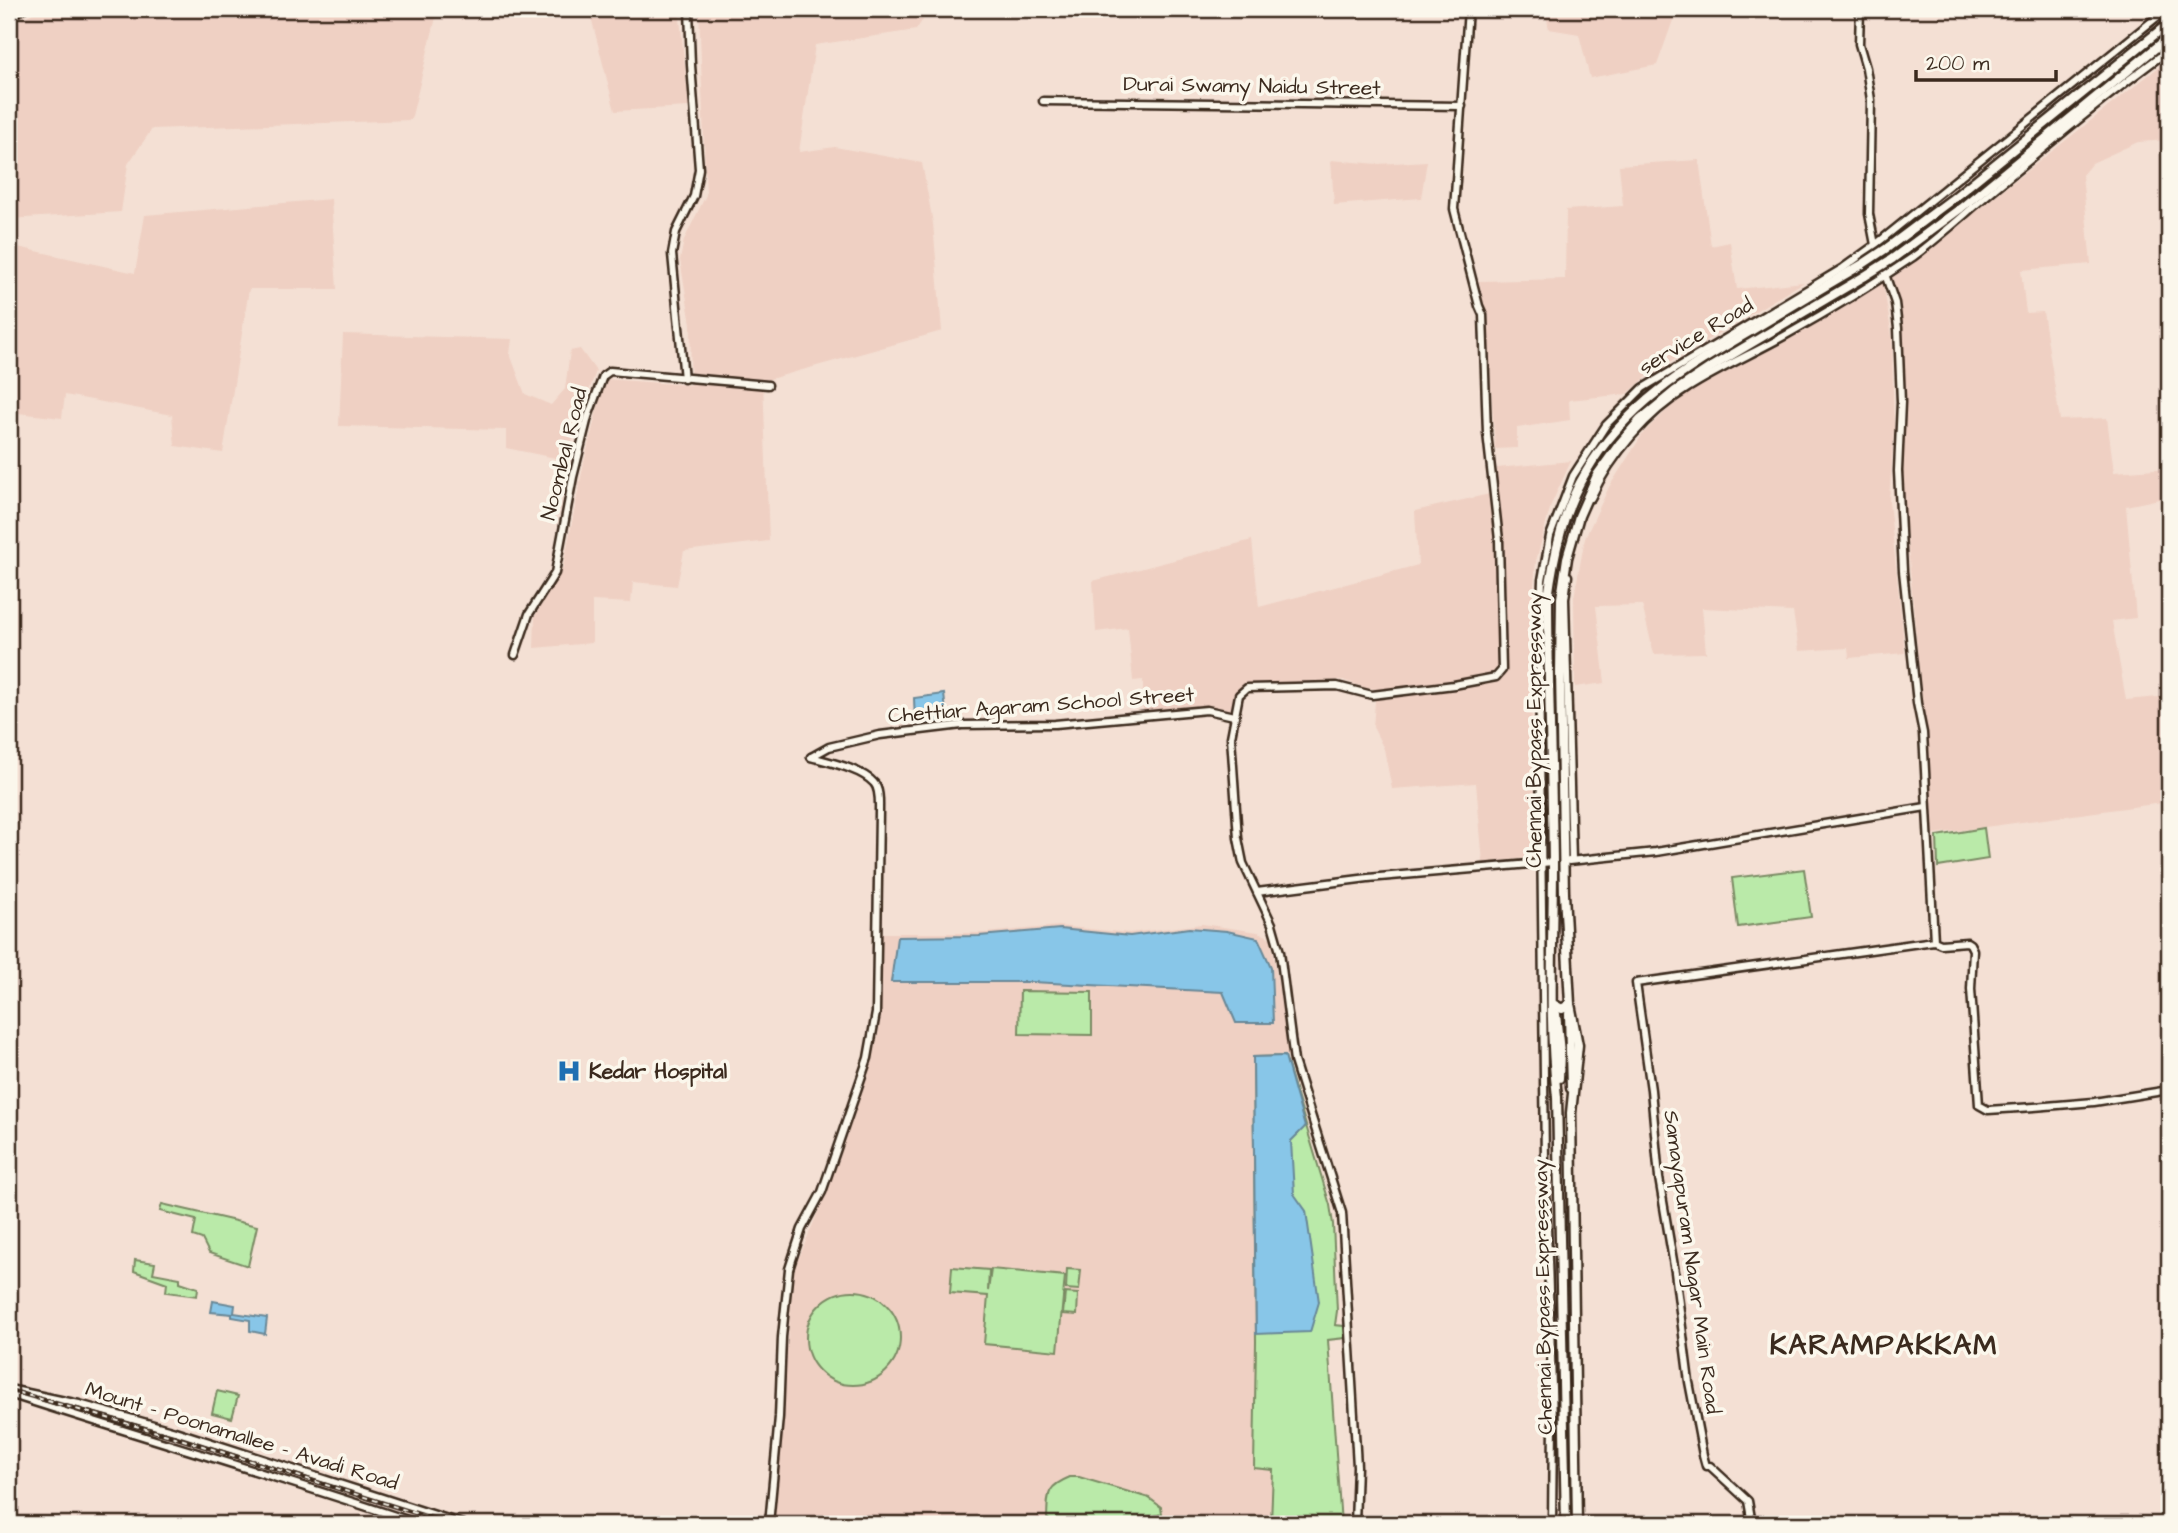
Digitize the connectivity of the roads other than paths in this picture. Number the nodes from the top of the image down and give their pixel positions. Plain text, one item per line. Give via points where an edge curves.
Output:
1 (23, 9) edge
2 (689, 9) edge
3 (1468, 9) edge
4 (1860, 9) edge
5 (2167, 9) edge
6 (9, 17) edge
7 (2169, 23) edge
8 (2169, 37) edge
9 (2169, 50) edge
10 (1043, 101) dead end
11 (1462, 106) junction
12 (1875, 245) junction
13 (1885, 274) junction
14 (684, 379) junction
15 (768, 384) dead end
16 (515, 655) dead end
17 (1234, 716) junction
18 (1926, 807) junction
19 (1568, 861) junction
20 (1542, 862) junction
21 (1553, 862) junction
22 (1258, 892) junction
23 (1934, 941) junction
24 (1553, 1004) junction
25 (1570, 1004) junction
26 (2169, 1090) edge
27 (1557, 1109) junction
28 (1571, 1109) junction
29 (9, 1389) edge
30 (9, 1394) edge
31 (175, 1431) junction
32 (170, 1445) junction
33 (419, 1524) edge
34 (463, 1524) edge
35 (769, 1524) edge
36 (1355, 1524) edge
37 (1552, 1524) edge
38 (1566, 1524) edge
39 (1577, 1524) edge
40 (1752, 1524) edge

1 - 6 street
2 - 14 street via 699,169 694,199 676,232 672,251
3 - 11 street
4 - 12 street via 1859,44 1871,100 1869,214
5 - 12 street, service Road
7 - 21 highway, Chennai Bypass Expressway, bridge via 1887,248 1668,382 1632,412 1586,472 1566,513 1548,598
8 - 19 highway, Chennai Bypass Expressway, bridge via 1961,208 1892,259 1675,391 1620,443 1597,475 1579,516 1561,598
9 - 13 street
10 - 11 street, Durai Swamy Naidu Street
11 - 17 street via 1454,209 1483,315 1487,433 1499,540 1502,670 1496,677 1372,695 1337,686 1247,688 1239,695
12 - 13 street
12 - 20 street, service Road via 1643,388 1606,425 1573,476 1549,536 1542,580
13 - 18 street via 1898,328 1903,571 1923,733
13 - 19 street via 1785,336 1688,388 1643,425 1600,479 1576,538 1565,599
14 - 15 street, Noombal Road
14 - 16 street, Noombal Road via 610,371 603,376 573,477 555,573 529,614
17 - 22 street via 1231,741 1238,838 1243,863
17 - 35 street, Chettiar Agaram School Street via 1207,710 1055,724 962,725 880,735 829,747 811,757 841,765 877,788 876,1013 864,1070 822,1192 789,1269
18 - 19 street via 1656,852
18 - 23 street
19 - 25 highway, Chennai Bypass Expressway
20 - 21 street
20 - 22 street
20 - 37 street, service Road
21 - 24 highway, Chennai Bypass Expressway
22 - 36 street via 1280,952 1294,1061 1342,1213 1357,1466
23 - 26 street via 1972,946 1972,1002 1979,1105 1983,1108 2094,1102
23 - 40 street, Samayapuram Nagar Main Road via 1636,983 1659,1178 1703,1455 1706,1466 1748,1501
24 - 25 highway via 1562,1009
24 - 27 highway, Chennai Bypass Expressway
25 - 28 highway, Chennai Bypass Expressway via 1574,1045
27 - 28 highway
27 - 38 highway, Chennai Bypass Expressway
28 - 39 highway, Chennai Bypass Expressway
29 - 31 street, Mount - Poonamallee - Avadi Road
30 - 32 street, Mount - Poonamallee - Avadi Road
31 - 32 street
31 - 34 street, Mount - Poonamallee - Avadi Road
32 - 33 street, Mount - Poonamallee - Avadi Road

